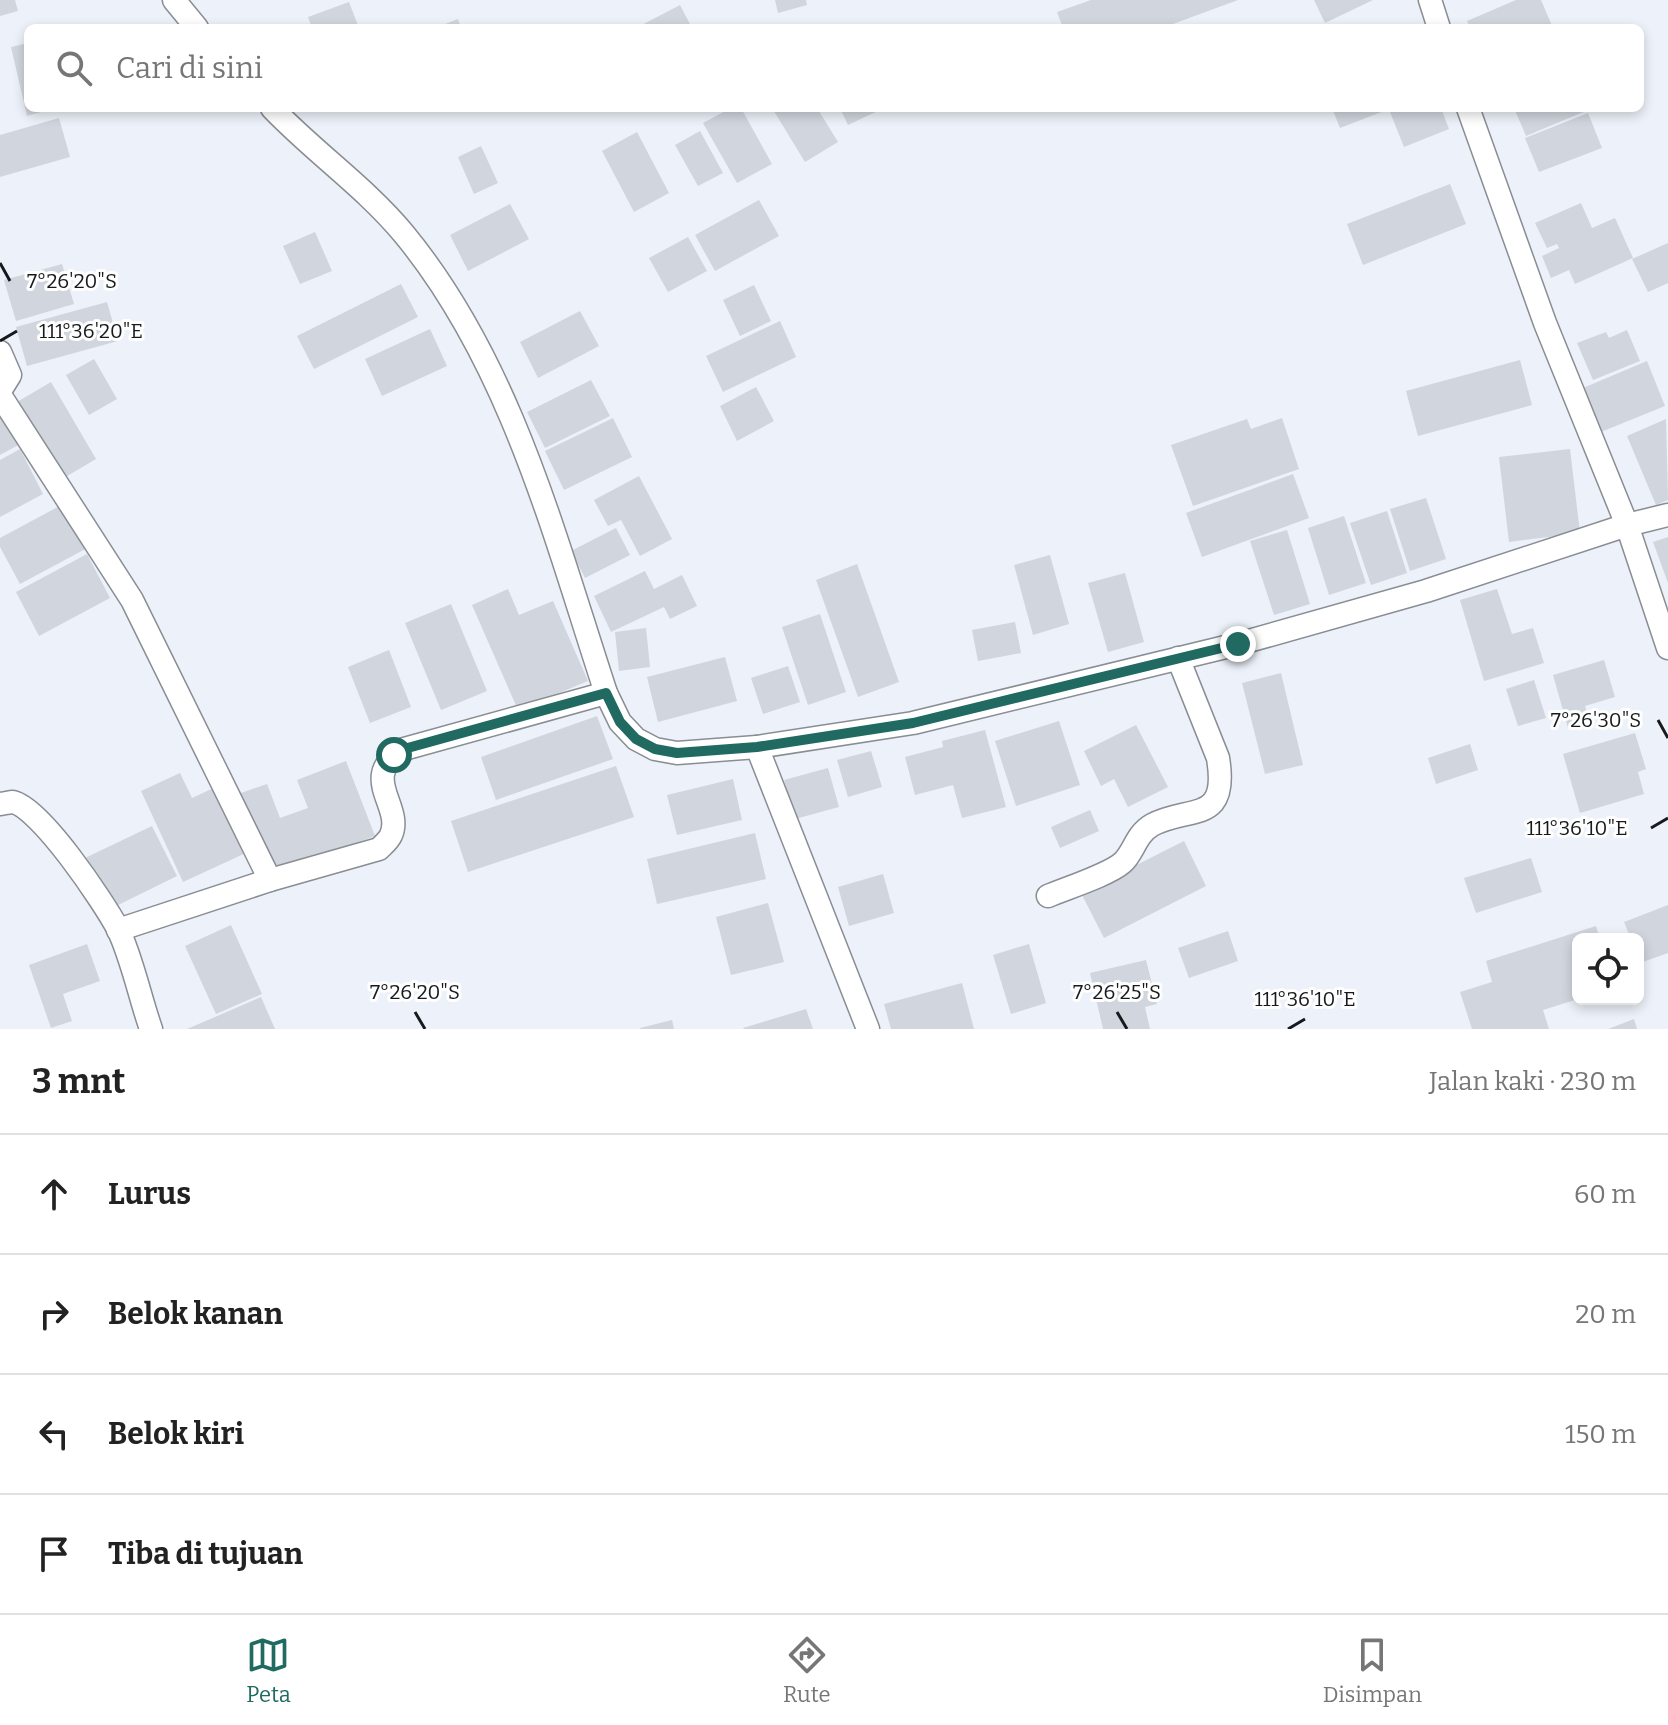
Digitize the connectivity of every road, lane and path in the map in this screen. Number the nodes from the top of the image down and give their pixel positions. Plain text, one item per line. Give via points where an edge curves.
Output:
1 (174, 0) edge
2 (1430, 0) edge
3 (194, 24) edge
4 (1438, 24) edge
5 (276, 112) edge
6 (1469, 112) edge
7 (0, 352) edge
8 (0, 393) edge
9 (1668, 515) edge
10 (1627, 525) junction
11 (1668, 648) edge
12 (1178, 658) junction
13 (606, 693) junction
14 (757, 747) junction
15 (0, 804) edge
16 (270, 880) junction
17 (1048, 896) dead end
18 (118, 930) junction
19 (151, 1029) edge
20 (868, 1029) edge

1 - 3 street
2 - 4 street
5 - 13 street via 366,194 436,276 498,387 542,498
6 - 10 street via 1545,323
7 - 8 street via 10,375
8 - 16 street via 132,600
9 - 10 street
10 - 11 street
10 - 12 street via 1426,591
12 - 14 street via 913,723
12 - 17 street via 1218,758 1221,775 1211,804 1153,825 1135,840 1125,862
13 - 14 street via 620,722 655,749 677,753
13 - 16 street via 404,749 394,755 383,775 394,823 379,849
14 - 20 street
15 - 18 street via 22,806 60,842
16 - 18 street
18 - 19 street

